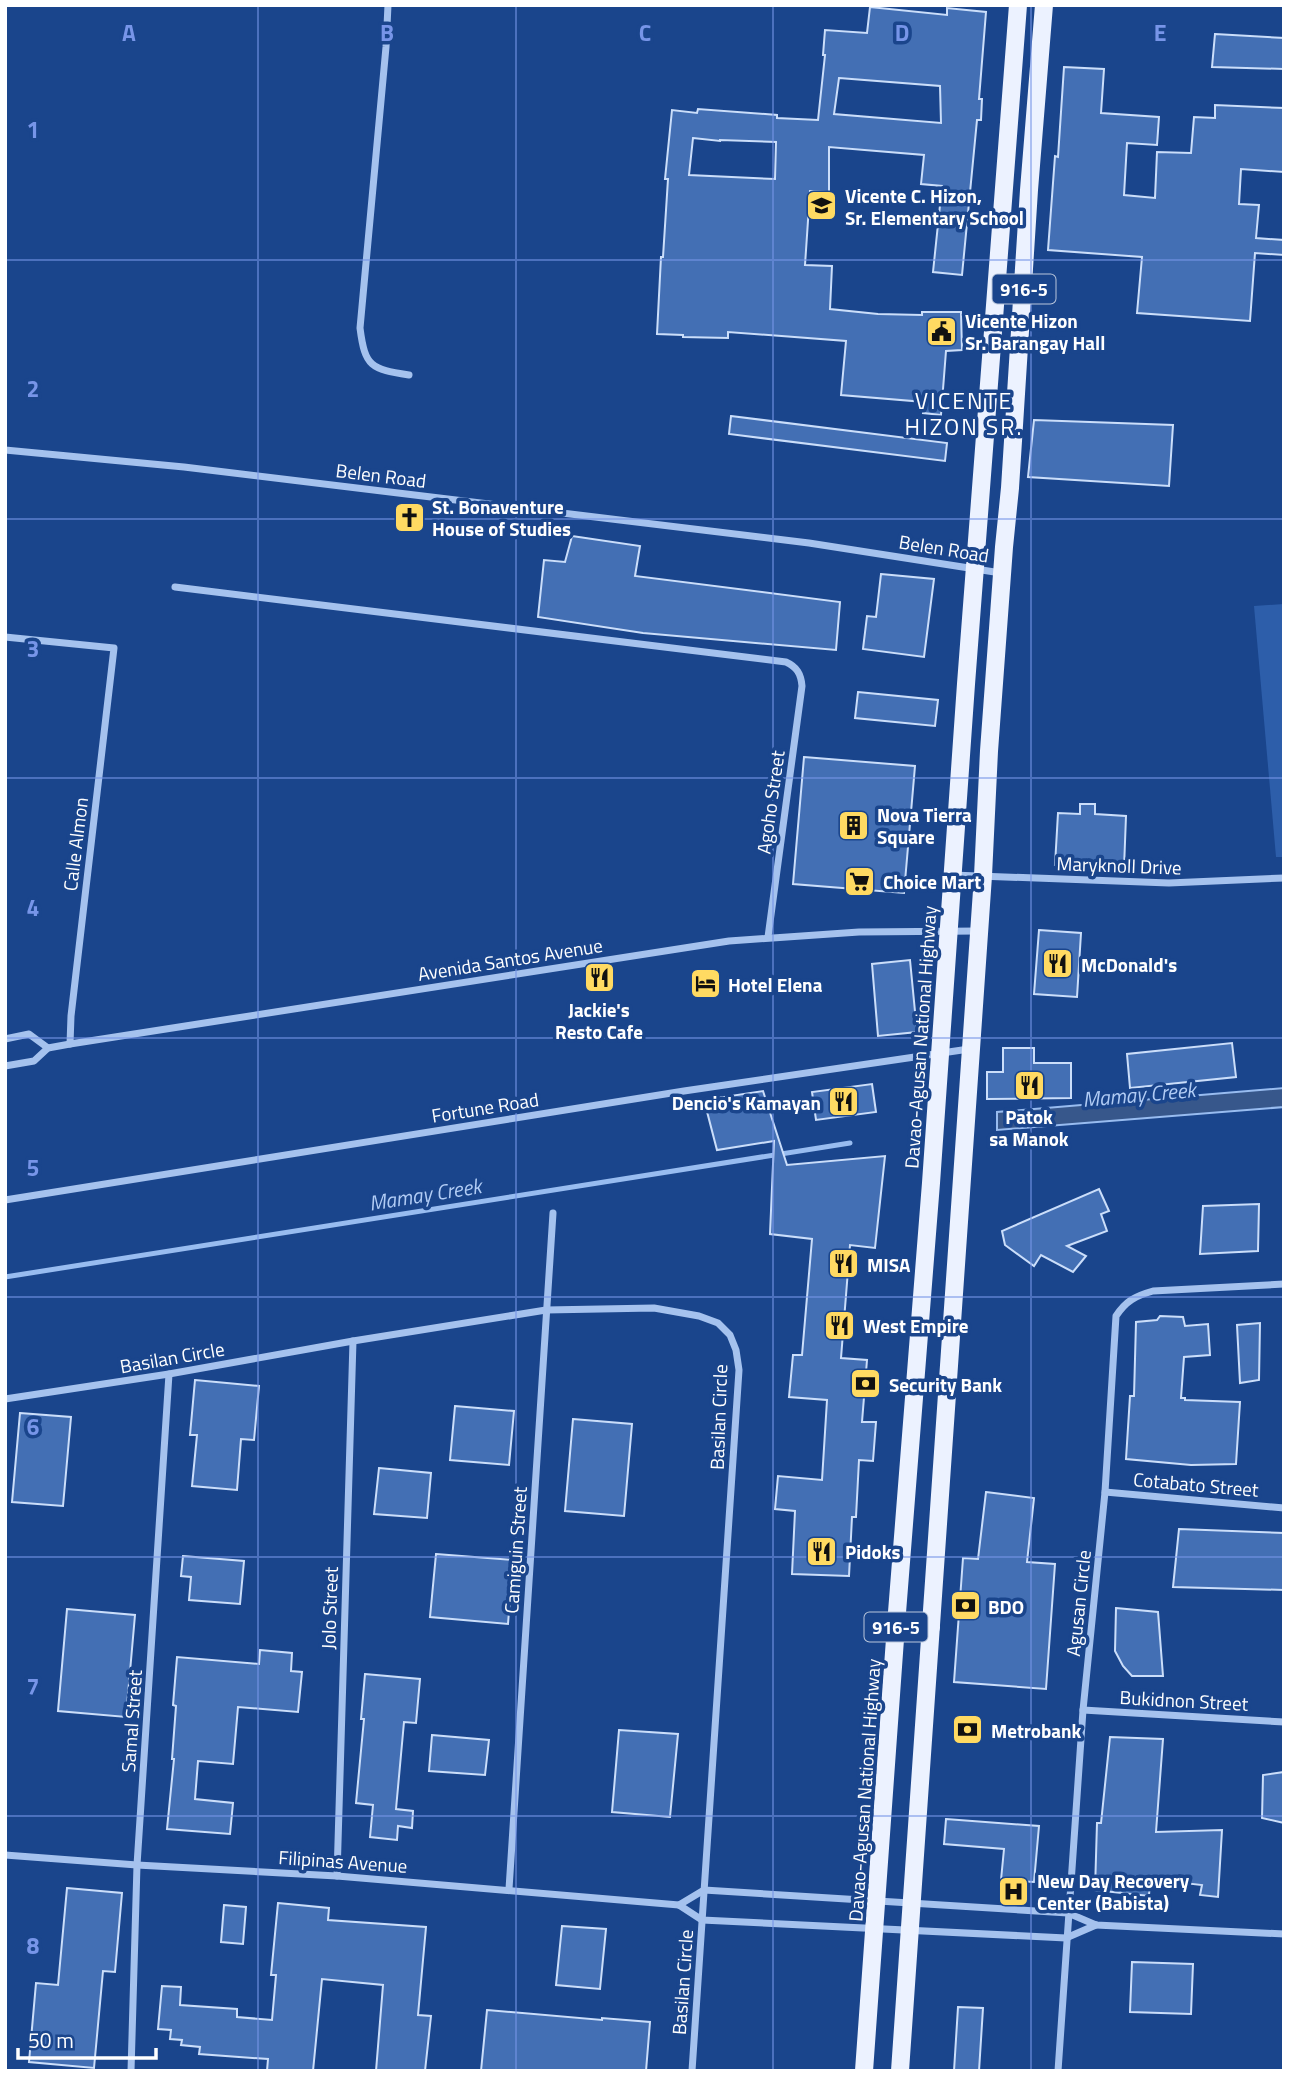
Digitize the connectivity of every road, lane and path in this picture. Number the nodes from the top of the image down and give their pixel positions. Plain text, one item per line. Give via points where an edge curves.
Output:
1 (388, 5) edge
2 (1018, 5) edge
3 (1044, 5) edge
4 (409, 375) dead end
5 (5, 450) edge
6 (975, 570) junction
7 (1003, 573) junction
8 (174, 587) dead end
9 (5, 637) edge
10 (961, 748) junction
11 (989, 751) junction
12 (952, 875) junction
13 (983, 876) junction
14 (1284, 878) edge
15 (949, 931) junction
16 (979, 931) junction
17 (768, 937) junction
18 (5, 1039) edge
19 (70, 1044) junction
20 (48, 1048) junction
21 (971, 1049) junction
22 (940, 1053) junction
23 (5, 1066) edge
24 (5, 1200) edge
25 (553, 1213) dead end
26 (1284, 1284) edge
27 (546, 1310) junction
28 (353, 1341) junction
29 (169, 1374) junction
30 (5, 1399) edge
31 (1105, 1492) junction
32 (1284, 1508) edge
33 (896, 1625) junction
34 (931, 1627) junction
35 (1083, 1710) junction
36 (1284, 1722) edge
37 (5, 1855) edge
38 (137, 1865) junction
39 (337, 1876) junction
40 (509, 1889) junction
41 (704, 1890) junction
42 (877, 1900) junction
43 (911, 1902) junction
44 (679, 1905) junction
45 (1068, 1913) junction
46 (702, 1920) junction
47 (1096, 1925) junction
48 (875, 1929) junction
49 (909, 1931) junction
50 (1284, 1934) edge
51 (1066, 1938) junction
52 (131, 2071) edge
53 (692, 2071) edge
54 (864, 2071) edge
55 (900, 2071) edge
56 (1058, 2071) edge

1 - 4 street via 360,328 363,351 372,365
2 - 6 main road, Davao-Agusan National Highway / 916-5
3 - 7 main road, 916-5
5 - 6 street, Belen Road via 808,543
6 - 7 street, Belen Road
6 - 10 main road, Davao-Agusan National Highway / 916-5
7 - 11 main road, 916-5
8 - 17 street, Agoho Street via 786,662 799,671 802,687
9 - 19 street, Calle Almon via 114,648
10 - 11 main road
10 - 12 main road, Davao-Agusan National Highway / 916-5
11 - 13 main road, 916-5
12 - 13 street, Maryknoll Drive
12 - 15 main road, Davao-Agusan National Highway / 916-5
13 - 14 street, Maryknoll Drive via 1169,883
13 - 16 main road, 916-5
15 - 16 street, Avenida Santos Avenue
15 - 17 street, Avenida Santos Avenue
15 - 22 main road, Davao-Agusan National Highway / 916-5
16 - 21 main road, 916-5
17 - 19 street, Avenida Santos Avenue
18 - 20 street via 29,1034
19 - 20 street, Avenida Santos Avenue
20 - 23 street, Avenida Santos Avenue via 34,1061
21 - 22 street, Fortune Road
21 - 34 main road, 916-5
22 - 24 street, Fortune Road
22 - 33 main road, Davao-Agusan National Highway / 916-5
25 - 27 street, Camiguin Street
26 - 31 street, Agusan Circle via 1153,1291 1125,1302 1114,1325
27 - 28 street, Basilan Circle
27 - 40 street, Camiguin Street
27 - 41 street, Basilan Circle via 654,1308 682,1312 718,1323 736,1350 739,1370
28 - 29 street, Basilan Circle
28 - 39 street, Jolo Street
29 - 30 street, Basilan Circle
29 - 38 street, Samal Street
31 - 32 street, Cotabato Street
31 - 35 street, Agusan Circle
33 - 34 main road
33 - 42 main road, Davao-Agusan National Highway / 916-5
34 - 43 main road, 916-5
35 - 36 street, Bukidnon Street
35 - 45 street, Agusan Circle
37 - 38 street, Filipinas Avenue
38 - 39 street, Filipinas Avenue
38 - 52 street, Samal Street
39 - 40 street, Filipinas Avenue
40 - 44 street, Filipinas Avenue
41 - 42 street
41 - 44 street
41 - 46 street, Basilan Circle
42 - 43 street
42 - 48 main road, Davao-Agusan National Highway / 916-5
43 - 45 street
43 - 49 main road, 916-5
44 - 46 street, Filipinas Avenue
45 - 47 street
45 - 51 street, Agusan Circle
46 - 48 street
46 - 53 street, Basilan Circle
47 - 50 street
47 - 51 street
48 - 49 street
48 - 54 main road, Davao-Agusan National Highway / 916-5
49 - 51 street
49 - 55 main road, 916-5
51 - 56 street, Agusan Circle

